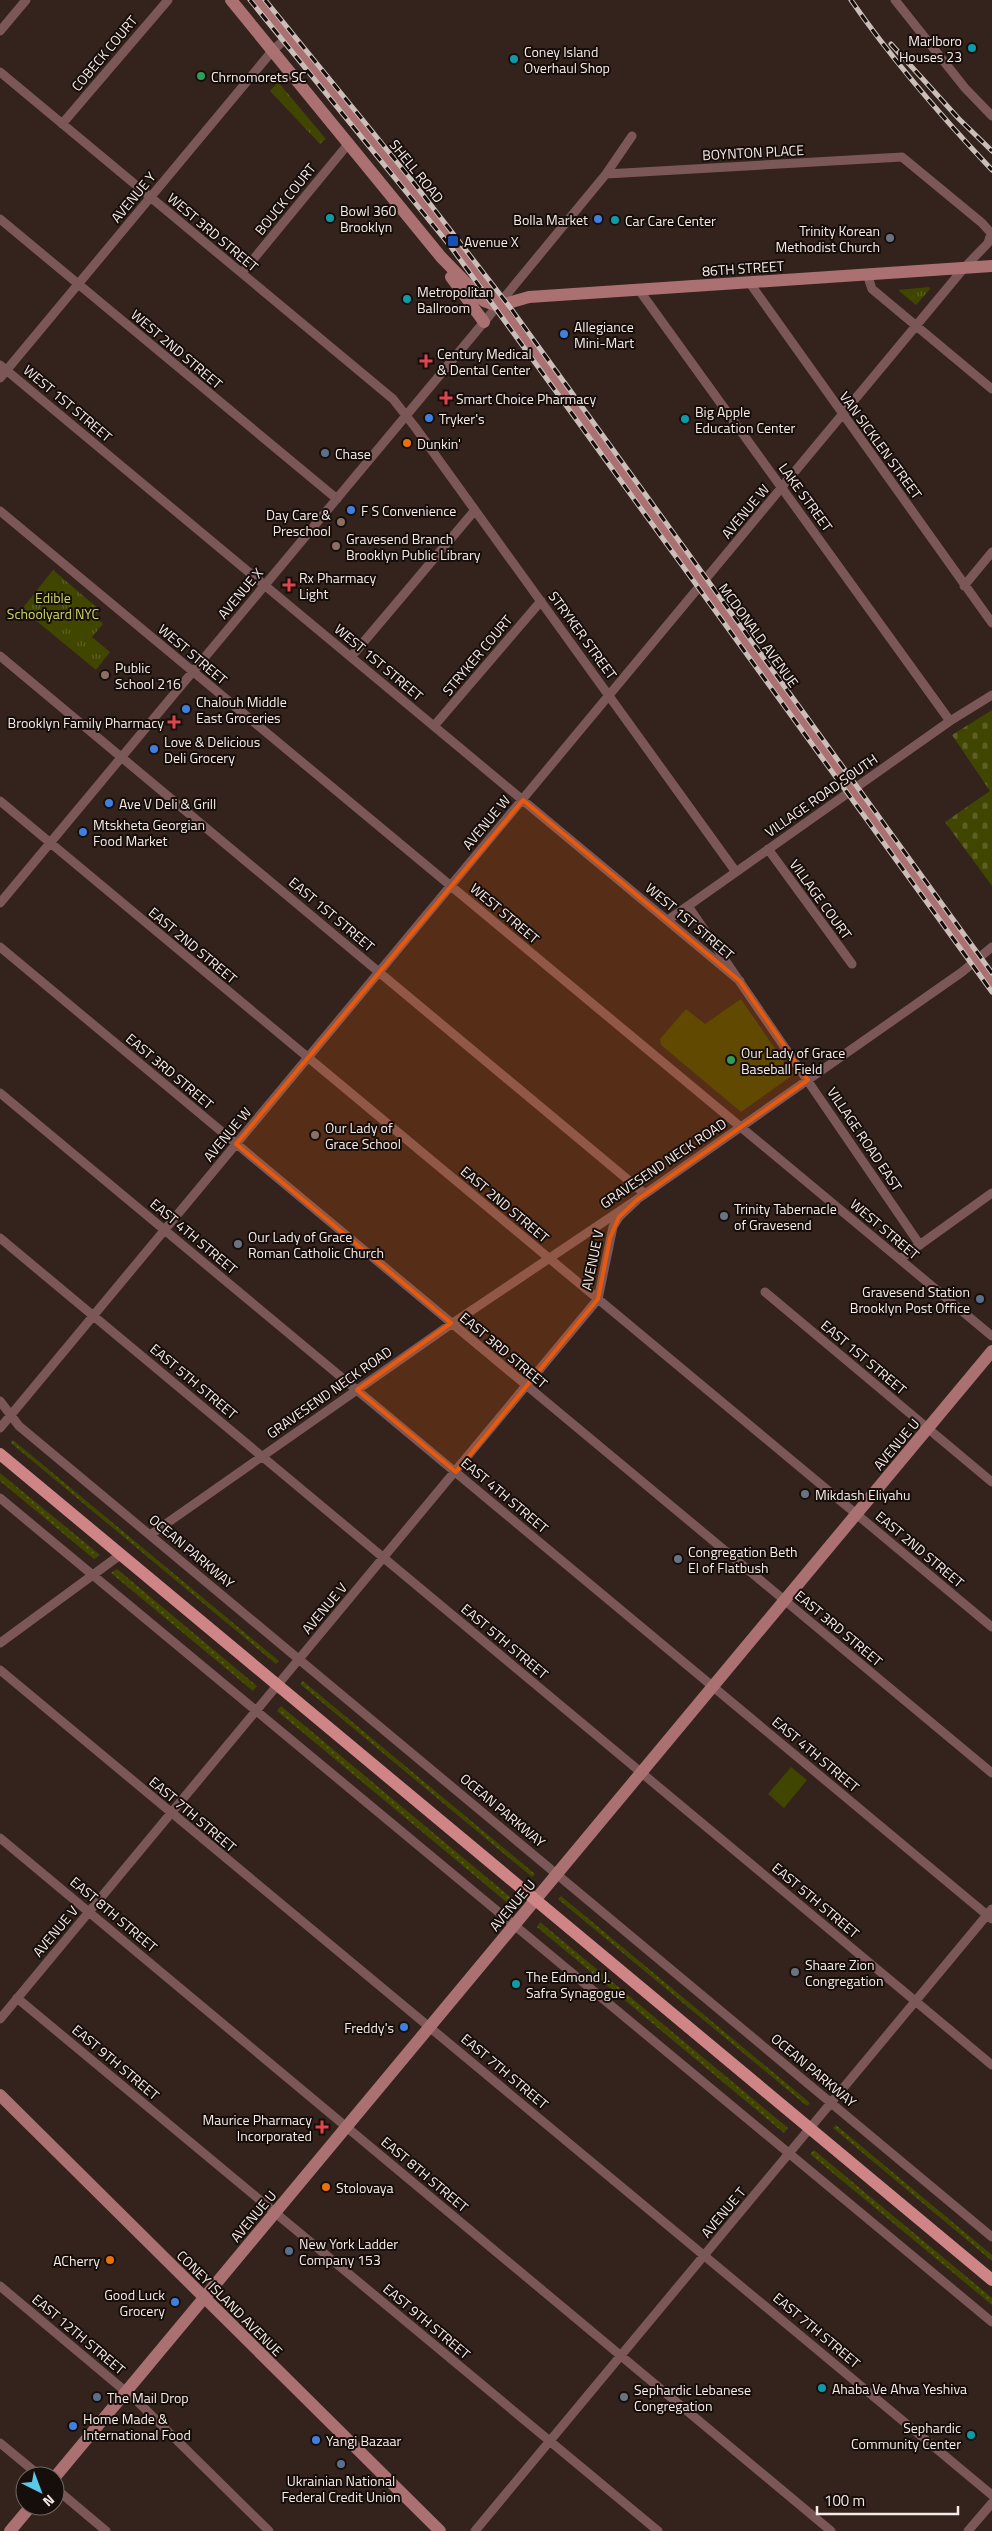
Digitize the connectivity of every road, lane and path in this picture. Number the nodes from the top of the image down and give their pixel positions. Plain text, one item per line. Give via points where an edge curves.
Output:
1 (26, 0) edge
2 (168, 0) edge
3 (231, 0) edge
4 (258, 0) edge
5 (896, 0) edge
6 (0, 31) edge
7 (288, 36) junction
8 (273, 50) junction
9 (0, 72) edge
10 (992, 116) edge
11 (62, 124) junction
12 (632, 136) dead end
13 (349, 143) junction
14 (606, 174) junction
15 (150, 198) junction
16 (0, 219) edge
17 (991, 233) edge
18 (441, 257) junction
19 (992, 266) edge
20 (964, 268) junction
21 (242, 273) junction
22 (867, 274) junction
23 (749, 282) junction
24 (78, 284) junction
25 (639, 290) junction
26 (498, 306) junction
27 (484, 322) junction
28 (916, 326) junction
29 (3, 368) edge
30 (0, 378) edge
31 (992, 390) edge
32 (406, 415) junction
33 (842, 415) junction
34 (782, 488) junction
35 (336, 499) junction
36 (474, 510) junction
37 (0, 511) edge
38 (992, 552) edge
39 (703, 583) junction
40 (265, 585) junction
41 (964, 586) junction
42 (541, 601) junction
43 (992, 624) edge
44 (0, 656) edge
45 (351, 657) junction
46 (193, 671) junction
47 (992, 695) edge
48 (610, 696) junction
49 (950, 721) junction
50 (434, 726) junction
51 (122, 756) junction
52 (852, 790) junction
53 (523, 800) junction
54 (0, 801) edge
55 (50, 842) junction
56 (768, 849) junction
57 (736, 872) junction
58 (451, 886) junction
59 (0, 903) edge
60 (688, 906) junction
61 (668, 920) junction
62 (0, 947) edge
63 (992, 947) edge
64 (975, 961) junction
65 (852, 964) dead end
66 (380, 972) junction
67 (740, 981) junction
68 (992, 984) edge
69 (308, 1058) junction
70 (808, 1080) junction
71 (0, 1093) edge
72 (741, 1127) junction
73 (236, 1144) junction
74 (992, 1193) edge
75 (645, 1194) junction
76 (636, 1200) junction
77 (165, 1230) junction
78 (0, 1238) edge
79 (920, 1245) junction
80 (549, 1258) junction
81 (900, 1259) junction
82 (765, 1292) dead end
83 (598, 1299) junction
84 (94, 1316) junction
85 (452, 1324) junction
86 (992, 1336) edge
87 (992, 1351) edge
88 (526, 1386) junction
89 (357, 1390) junction
90 (0, 1401) edge
91 (10, 1416) junction
92 (0, 1428) edge
93 (928, 1428) junction
94 (0, 1454) edge
95 (262, 1456) junction
96 (456, 1472) junction
97 (992, 1482) edge
98 (0, 1498) edge
99 (856, 1514) junction
100 (150, 1535) junction
101 (120, 1554) junction
102 (384, 1558) junction
103 (93, 1575) junction
104 (785, 1600) junction
105 (992, 1627) edge
106 (0, 1643) edge
107 (299, 1659) junction
108 (0, 1670) edge
109 (278, 1685) junction
110 (713, 1686) junction
111 (256, 1711) junction
112 (642, 1772) junction
113 (992, 1773) edge
114 (171, 1814) junction
115 (0, 1838) edge
116 (557, 1874) junction
117 (536, 1900) junction
118 (89, 1912) junction
119 (990, 1914) edge
120 (515, 1924) junction
121 (17, 1998) junction
122 (916, 2001) junction
123 (0, 2019) edge
124 (430, 2027) junction
125 (992, 2064) edge
126 (0, 2096) edge
127 (830, 2103) junction
128 (347, 2127) junction
129 (810, 2128) junction
130 (790, 2153) junction
131 (275, 2213) junction
132 (992, 2237) edge
133 (705, 2255) junction
134 (992, 2280) edge
135 (0, 2286) edge
136 (204, 2298) junction
137 (992, 2322) edge
138 (621, 2356) junction
139 (126, 2392) junction
140 (550, 2441) junction
141 (0, 2443) edge
142 (28, 2466) edge
143 (65, 2466) edge
144 (992, 2495) edge
145 (65, 2496) edge
146 (992, 2503) edge
147 (23, 2516) edge
148 (10, 2531) edge
149 (106, 2531) edge
150 (269, 2531) edge
151 (440, 2531) edge
152 (475, 2531) edge
153 (658, 2531) edge
154 (832, 2531) edge
155 (968, 2531) edge

1 - 6 street
2 - 11 street, COBECK COURT
3 - 8 main road
4 - 7 main road, SHELL ROAD
5 - 10 street via 965,88
7 - 8 street, AVENUE Y
7 - 26 main road, SHELL ROAD via 492,290
8 - 13 main road
8 - 15 street, AVENUE Y
9 - 11 street, WEST 3RD STREET
11 - 15 street, WEST 3RD STREET
12 - 14 street, AVENUE X
13 - 18 main road
13 - 21 street, BOUCK COURT
14 - 17 street, BOYNTON PLACE via 902,157
14 - 26 street, AVENUE X
15 - 21 street, WEST 3RD STREET
15 - 24 street, AVENUE Y
16 - 24 street, WEST 2ND STREET
17 - 20 street, AVENUE W via 988,243
18 - 26 main road via 484,301
18 - 27 main road via 446,272
19 - 20 main road, 86TH STREET
20 - 22 main road, 86TH STREET
20 - 28 street, AVENUE W
21 - 32 street, WEST 3RD STREET via 393,399
22 - 23 main road, 86TH STREET
22 - 28 street via 872,289
23 - 25 main road, 86TH STREET
23 - 33 street, VAN SICKLEN STREET
24 - 29 street, AVENUE Y
24 - 35 street, WEST 2ND STREET
25 - 26 main road, 86TH STREET via 519,298
25 - 34 street, LAKE STREET
26 - 27 street, AVENUE X
26 - 39 main road, MCDONALD AVENUE
27 - 32 street, AVENUE X
28 - 31 street
28 - 33 street, AVENUE W
29 - 30 street, AVENUE Y
29 - 40 street, WEST 1ST STREET
32 - 35 street, AVENUE X
32 - 36 street, STRYKER STREET
33 - 34 street, AVENUE W
33 - 41 street, VAN SICKLEN STREET
34 - 39 street, AVENUE W
34 - 49 street, LAKE STREET
35 - 40 street, AVENUE X
36 - 42 street, STRYKER STREET
36 - 45 street
37 - 46 street, WEST STREET
38 - 41 street
39 - 48 street, AVENUE W
39 - 52 main road, MCDONALD AVENUE
40 - 45 street, WEST 1ST STREET
40 - 46 street, AVENUE X
41 - 43 street, VAN SICKLEN STREET
42 - 48 street, STRYKER STREET
42 - 50 street, STRYKER COURT
44 - 51 street, EAST 1ST STREET
45 - 50 street, WEST 1ST STREET
46 - 51 street, AVENUE X
46 - 58 street, WEST STREET
47 - 49 street, VILLAGE ROAD SOUTH
48 - 53 street, AVENUE W
48 - 57 street, STRYKER STREET
49 - 52 street, VILLAGE ROAD SOUTH
50 - 53 street, WEST 1ST STREET
51 - 55 street, AVENUE X
51 - 66 street, EAST 1ST STREET
52 - 56 street, VILLAGE ROAD SOUTH
52 - 64 main road, MCDONALD AVENUE
53 - 58 street, AVENUE W
53 - 61 street, WEST 1ST STREET
54 - 55 street, EAST 2ND STREET
55 - 59 street, AVENUE X
55 - 69 street, EAST 2ND STREET
56 - 57 street, VILLAGE ROAD SOUTH
56 - 65 street, VILLAGE COURT
57 - 60 street, VILLAGE ROAD SOUTH
58 - 66 street, AVENUE W
58 - 72 street, WEST STREET
60 - 61 street, VILLAGE ROAD SOUTH
60 - 67 street, VILLAGE ROAD EAST
61 - 67 street, WEST 1ST STREET
62 - 73 street, EAST 3RD STREET
63 - 64 street, GRAVESEND NECK ROAD
64 - 68 main road, MCDONALD AVENUE
64 - 70 street, GRAVESEND NECK ROAD
66 - 69 street, AVENUE W
66 - 75 street, EAST 1ST STREET
67 - 70 street, VILLAGE ROAD EAST
69 - 73 street, AVENUE W
69 - 80 street, EAST 2ND STREET
70 - 72 street, GRAVESEND NECK ROAD
70 - 79 street, VILLAGE ROAD EAST
71 - 77 street, EAST 4TH STREET
72 - 75 street, GRAVESEND NECK ROAD
72 - 81 street, WEST STREET
73 - 77 street, AVENUE W
73 - 85 street, EAST 3RD STREET
74 - 79 street
75 - 76 street, GRAVESEND NECK ROAD
76 - 80 street, GRAVESEND NECK ROAD
76 - 83 street, AVENUE V via 613,1228
77 - 84 street, AVENUE W
77 - 89 street, EAST 4TH STREET
78 - 84 street, EAST 5TH STREET
79 - 81 street
80 - 83 street, EAST 2ND STREET
80 - 85 street, GRAVESEND NECK ROAD
81 - 86 street, WEST STREET
82 - 93 street, EAST 1ST STREET
83 - 88 street, AVENUE V
83 - 99 street, EAST 2ND STREET
84 - 91 street, AVENUE W
84 - 95 street, EAST 5TH STREET
85 - 88 street, EAST 3RD STREET
85 - 89 street, GRAVESEND NECK ROAD
87 - 93 main road, AVENUE U
88 - 96 street, AVENUE V
88 - 104 street, EAST 3RD STREET
89 - 95 street, GRAVESEND NECK ROAD
89 - 96 street, EAST 4TH STREET
90 - 91 street, OCEAN PARKWAY
91 - 92 street, AVENUE W
91 - 100 street, OCEAN PARKWAY
93 - 97 street, EAST 1ST STREET
93 - 99 main road, AVENUE U
94 - 101 main road
95 - 100 street, GRAVESEND NECK ROAD
95 - 102 street, EAST 5TH STREET
96 - 102 street, AVENUE V
96 - 110 street, EAST 4TH STREET
98 - 103 street
99 - 104 main road, AVENUE U
99 - 105 street, EAST 2ND STREET
100 - 107 street, OCEAN PARKWAY
101 - 103 street
101 - 109 main road
102 - 107 street, AVENUE V
102 - 112 street, EAST 5TH STREET
103 - 106 street
103 - 111 street
104 - 110 main road, AVENUE U
104 - 113 street, EAST 3RD STREET
107 - 109 street, AVENUE V
107 - 116 street, OCEAN PARKWAY
108 - 114 street, EAST 7TH STREET
109 - 111 street, AVENUE V
109 - 117 main road
110 - 112 main road, AVENUE U
110 - 119 street, EAST 4TH STREET
111 - 114 street, AVENUE V
111 - 120 street
112 - 116 main road, AVENUE U
112 - 122 street, EAST 5TH STREET
114 - 118 street, AVENUE V
114 - 124 street, EAST 7TH STREET
115 - 118 street, EAST 8TH STREET
116 - 117 main road, AVENUE U
116 - 127 street, OCEAN PARKWAY
117 - 120 main road, AVENUE U
117 - 129 main road
118 - 121 street, AVENUE V
118 - 128 street, EAST 8TH STREET
119 - 122 street, AVENUE T
120 - 124 main road, AVENUE U
120 - 130 street
121 - 123 street, AVENUE V
121 - 131 street, EAST 9TH STREET
122 - 125 street, EAST 5TH STREET
122 - 127 street, AVENUE T
124 - 128 main road, AVENUE U
124 - 133 street, EAST 7TH STREET
126 - 136 main road, CONEY ISLAND AVENUE
127 - 129 street, AVENUE T
127 - 132 street, OCEAN PARKWAY
128 - 131 main road, AVENUE U
128 - 138 street, EAST 8TH STREET
129 - 130 street, AVENUE T
129 - 134 main road
130 - 133 street, AVENUE T
130 - 137 street
131 - 136 main road, AVENUE U
131 - 140 street, EAST 9TH STREET
133 - 138 street, AVENUE T
133 - 144 street, EAST 7TH STREET
135 - 139 street, EAST 12TH STREET
136 - 139 main road, AVENUE U
136 - 151 main road, CONEY ISLAND AVENUE
138 - 140 street, AVENUE T
138 - 154 street, EAST 8TH STREET
139 - 143 main road, AVENUE U
139 - 150 street, EAST 12TH STREET
140 - 152 street, AVENUE T
140 - 153 street, EAST 9TH STREET
141 - 142 street
145 - 149 street
146 - 155 street
147 - 148 main road

